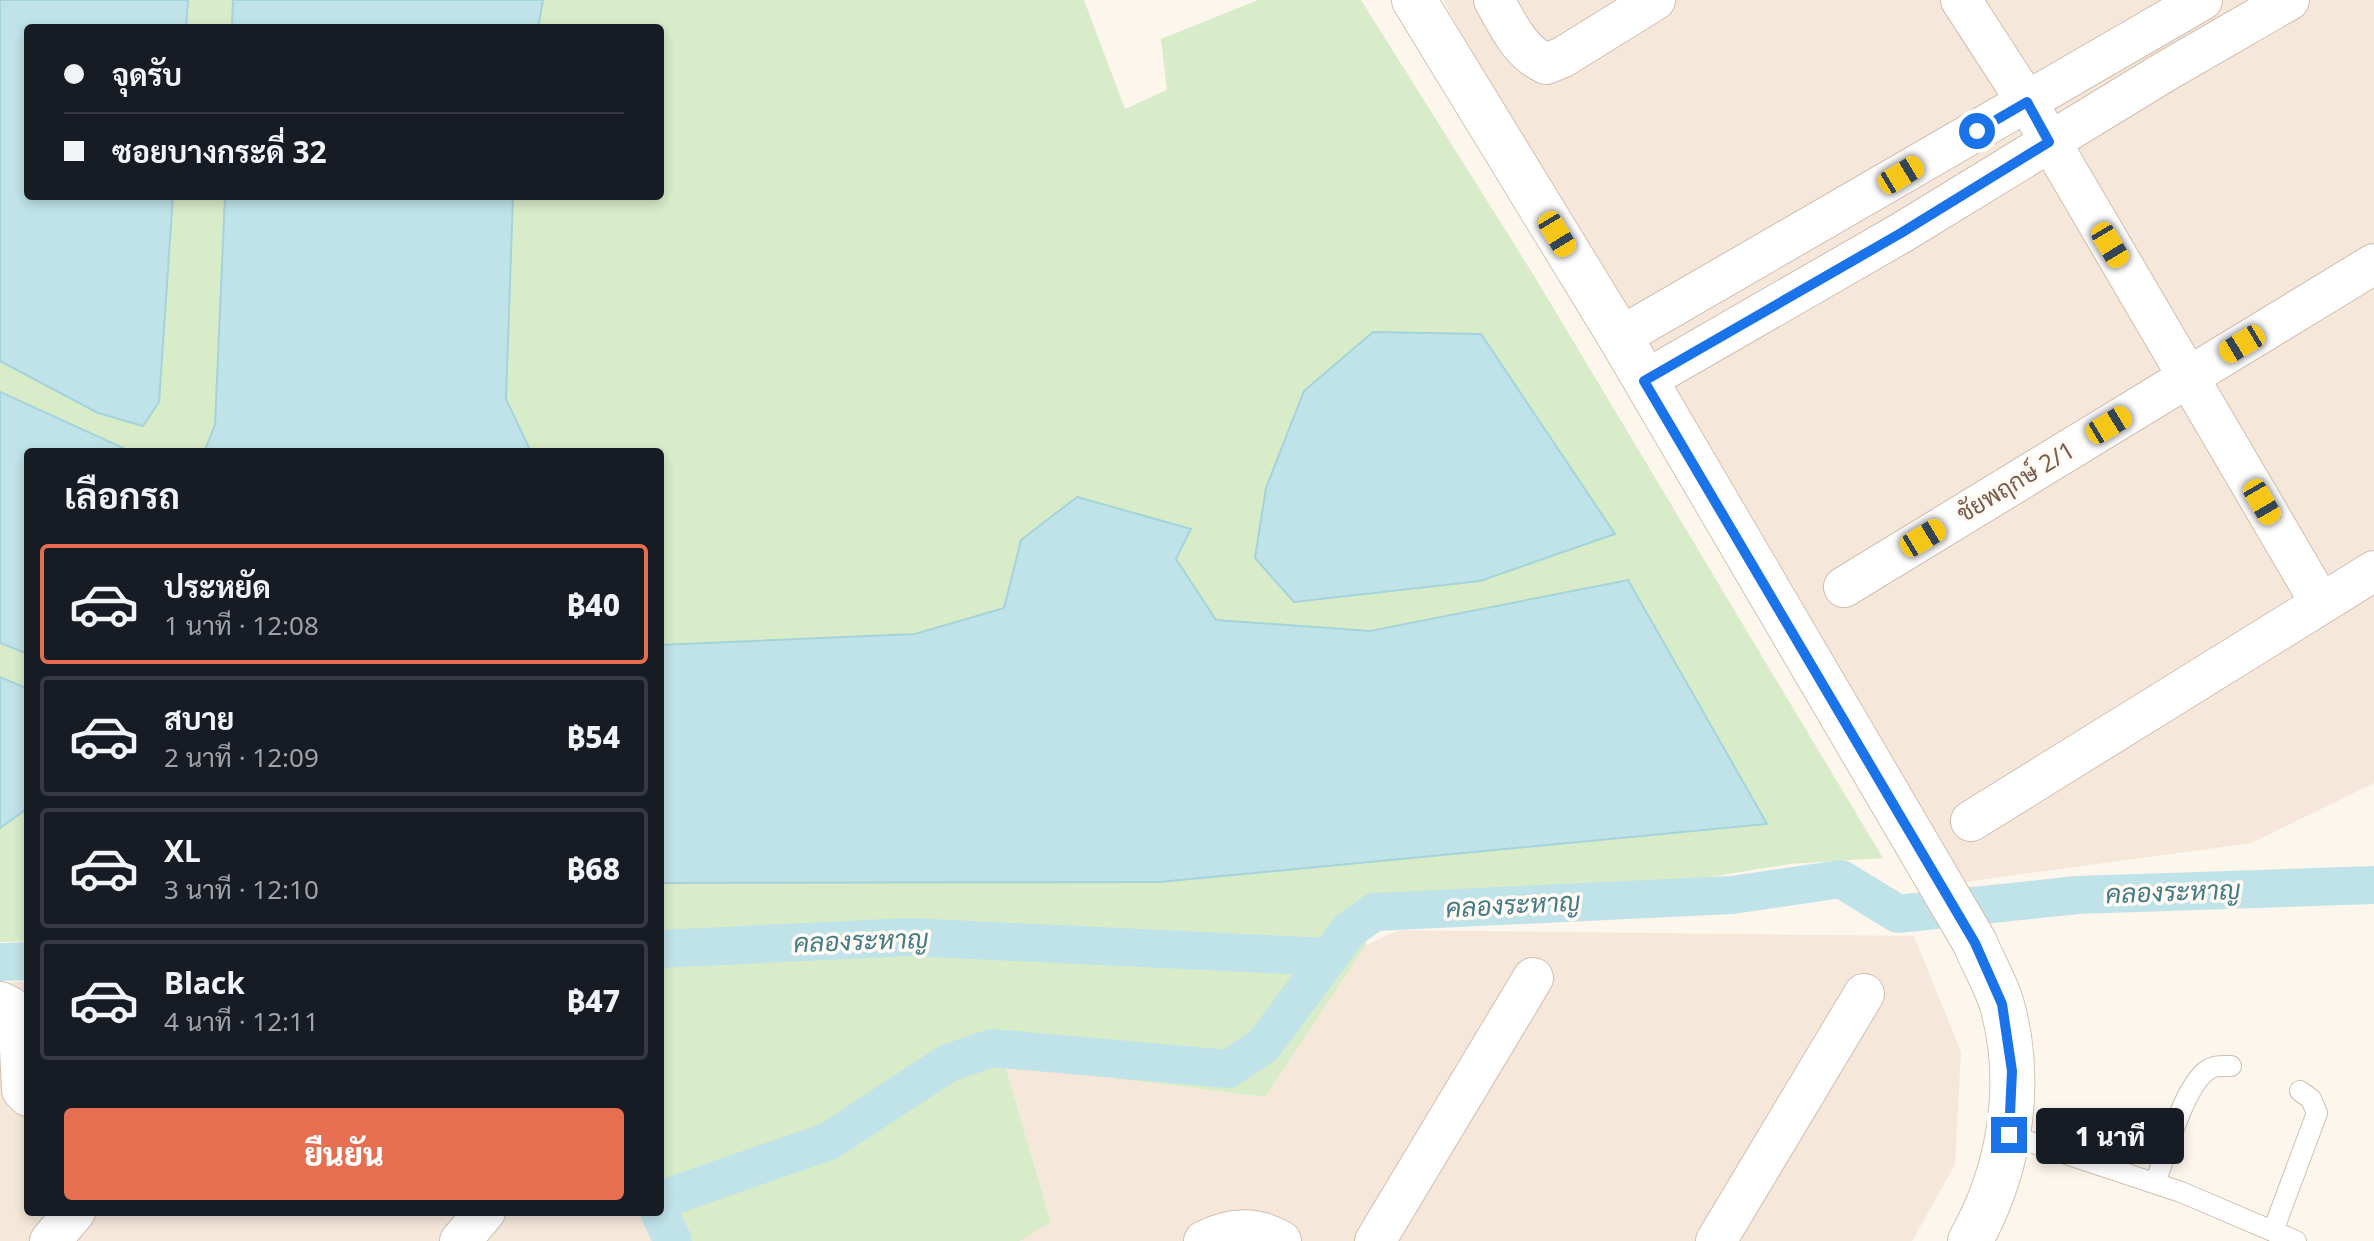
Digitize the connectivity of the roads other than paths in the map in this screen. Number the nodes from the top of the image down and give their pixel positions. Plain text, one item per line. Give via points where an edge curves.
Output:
1 (1414, 0) edge
2 (1494, 0) edge
3 (1655, 0) edge
4 (1961, 0) edge
5 (2202, 0) edge
6 (2289, 0) edge
7 (2145, 34) junction
8 (2166, 71) junction
9 (2027, 102) junction
10 (2049, 142) junction
11 (1876, 190) junction
12 (1901, 233) junction
13 (2374, 264) edge
14 (1620, 337) junction
15 (2189, 377) junction
16 (1644, 381) junction
17 (2374, 571) edge
18 (1844, 587) dead end
19 (2320, 602) junction
20 (1971, 821) dead end
21 (1533, 978) dead end
22 (1864, 994) dead end
23 (0, 1002) edge
24 (2231, 1066) dead end
25 (2300, 1091) dead end
26 (24, 1092) edge
27 (2009, 1135) junction
28 (2155, 1183) junction
29 (72, 1216) edge
30 (482, 1216) edge
31 (2273, 1231) junction
32 (50, 1241) edge
33 (460, 1241) edge
34 (1204, 1241) edge
35 (1281, 1241) edge
36 (1375, 1241) edge
37 (1716, 1241) edge
38 (1970, 1241) edge
39 (2296, 1241) edge

1 - 14 street
2 - 3 street via 1521,45 1546,64
4 - 9 street
5 - 7 street
6 - 8 street
7 - 8 street
7 - 9 street
8 - 10 street
9 - 10 street
9 - 11 street
10 - 12 street
10 - 15 street
11 - 12 street
11 - 14 street
12 - 16 street
13 - 15 street, ชัยพฤกษ์ 2/1
14 - 16 street
15 - 18 street, ชัยพฤกษ์ 2/1
15 - 19 street
16 - 27 street via 1975,943 2002,1004 2012,1071
17 - 19 street
19 - 20 street
21 - 36 street
22 - 37 street
23 - 26 street via 10,1007 19,1028
24 - 28 lane via 2216,1065 2204,1072 2181,1111
25 - 31 lane via 2317,1113
27 - 28 lane
27 - 38 street via 1998,1179
28 - 31 lane
29 - 32 street
30 - 33 street
31 - 39 lane
34 - 35 street via 1248,1229

